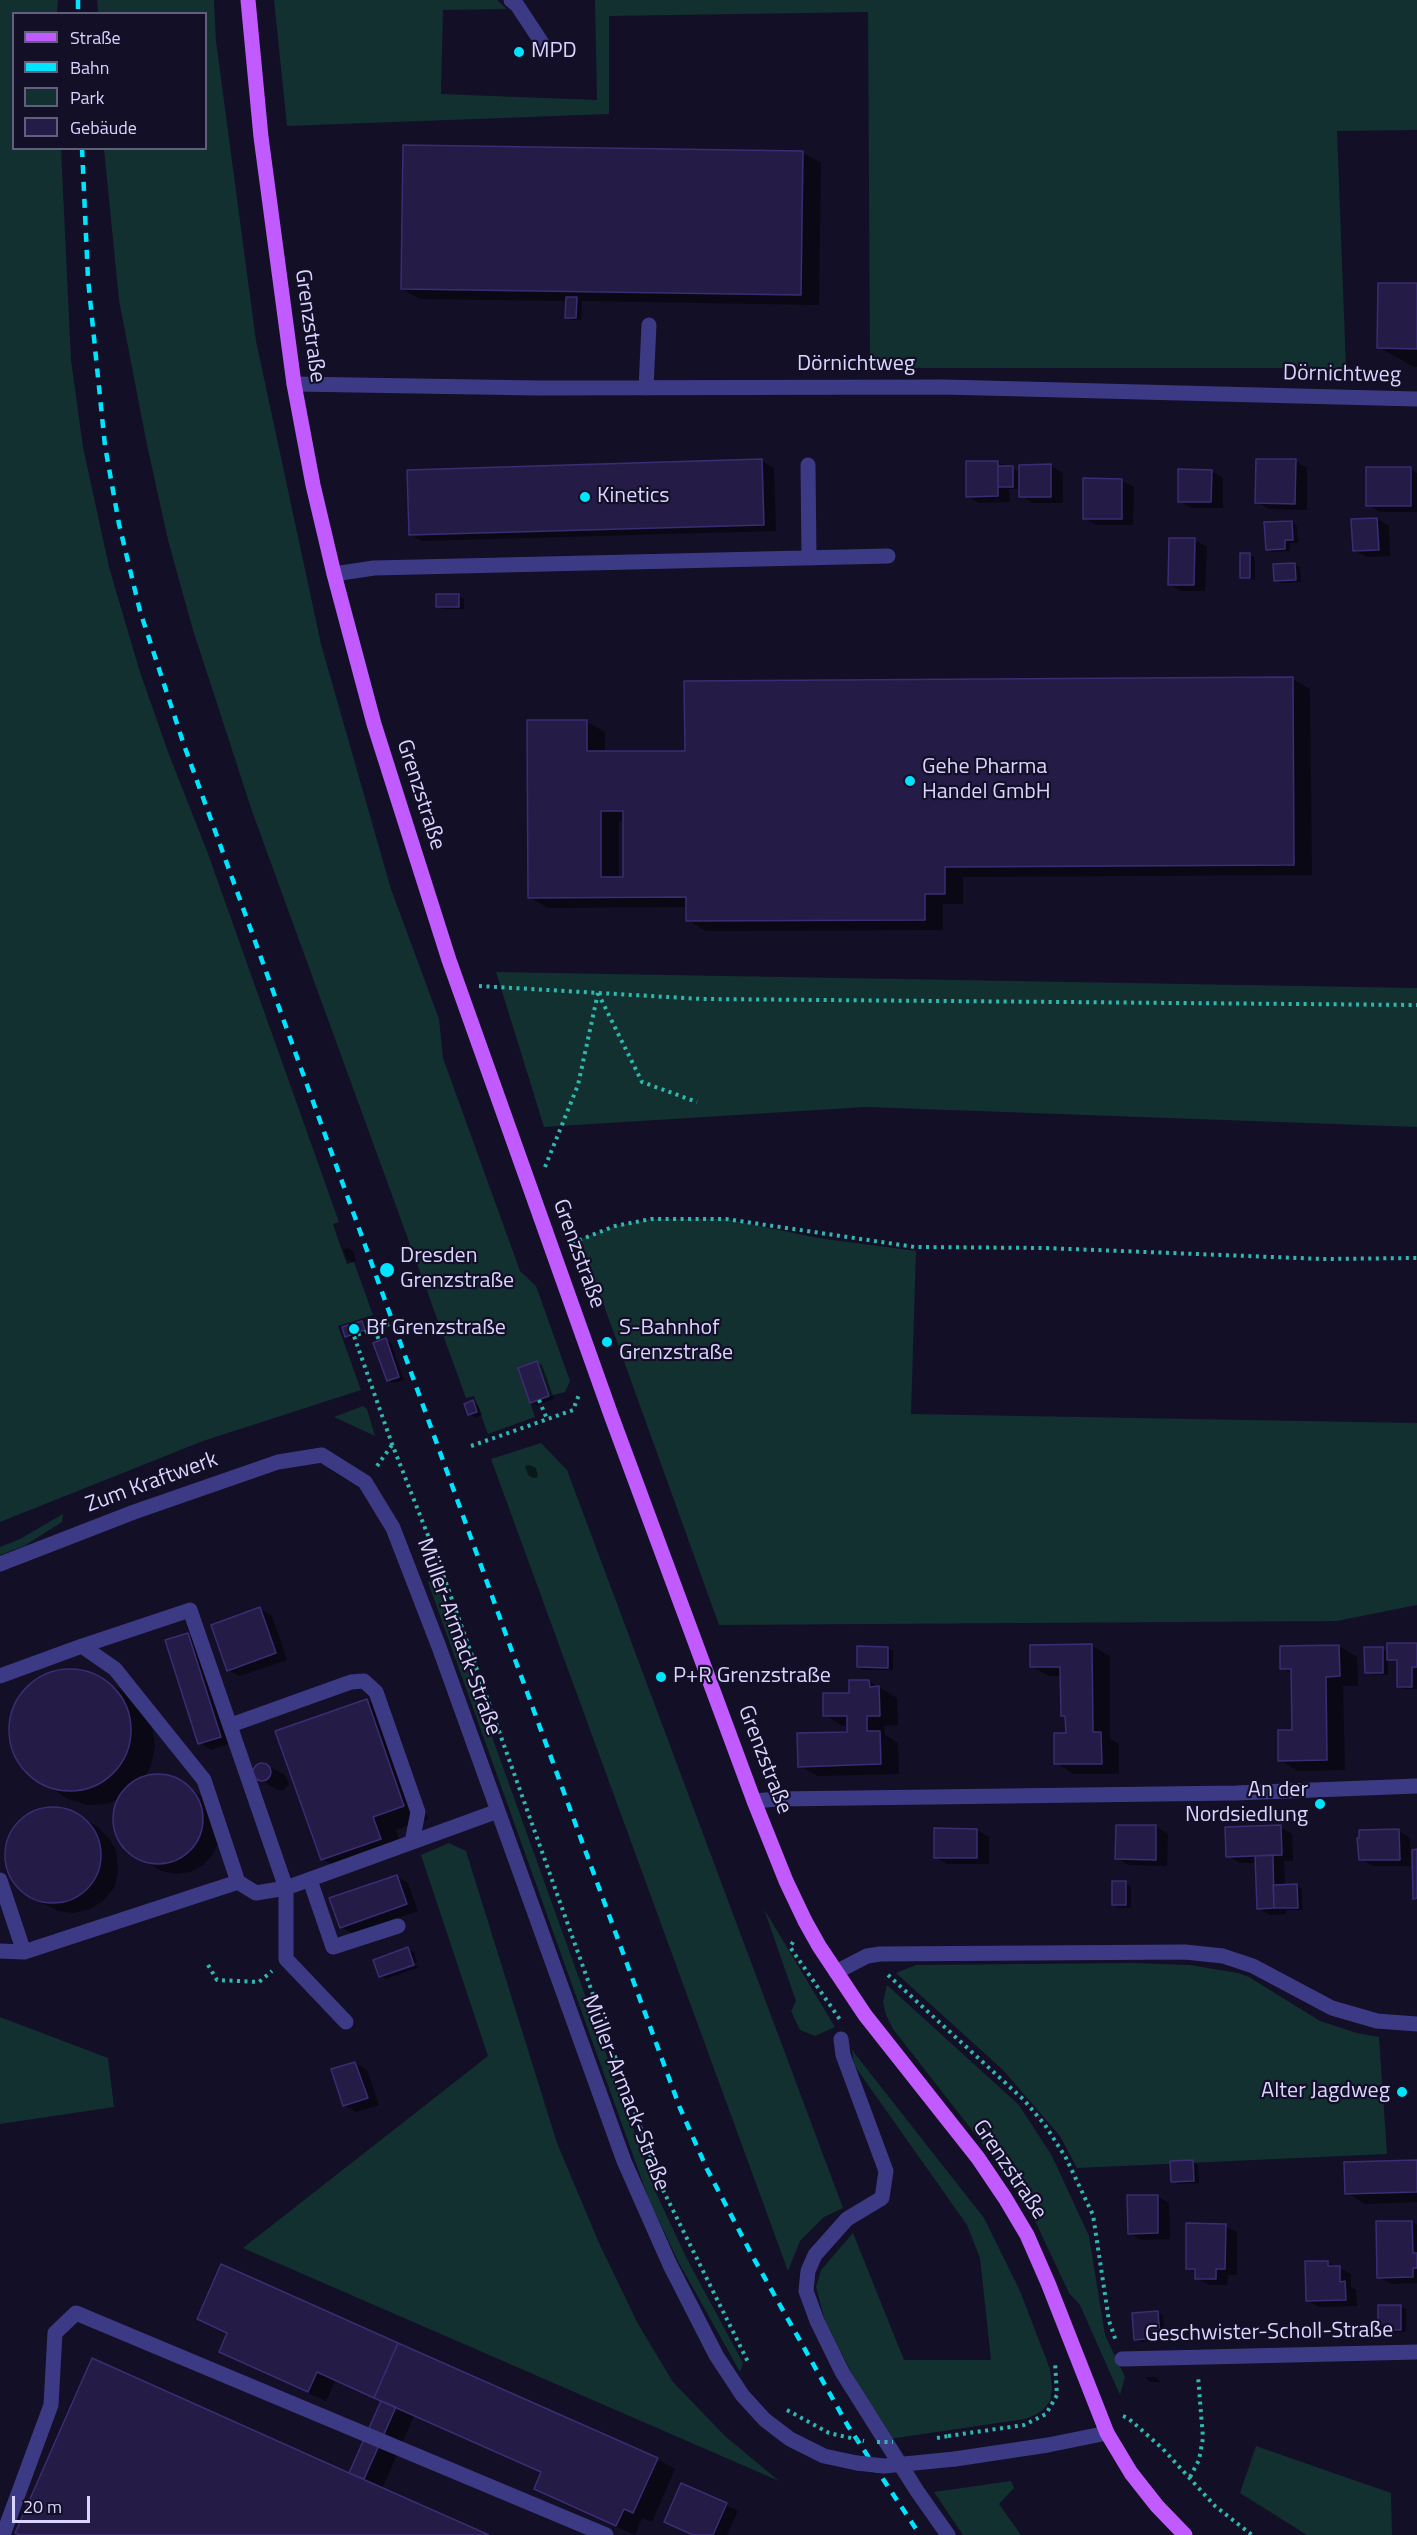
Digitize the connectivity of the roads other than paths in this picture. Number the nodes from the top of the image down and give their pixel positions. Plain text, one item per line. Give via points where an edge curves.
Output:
1 (248, 0) edge
2 (511, 0) edge
3 (542, 43) dead end
4 (649, 325) dead end
5 (294, 384) junction
6 (646, 388) junction
7 (1417, 399) edge
8 (808, 465) dead end
9 (888, 556) dead end
10 (809, 558) junction
11 (333, 574) junction
12 (322, 1455) joint
13 (0, 1564) edge
14 (82, 1646) junction
15 (0, 1676) edge
16 (231, 1725) junction
17 (1417, 1786) edge
18 (754, 1801) junction
19 (498, 1811) junction
20 (412, 1842) junction
21 (0, 1880) edge
22 (309, 1880) junction
23 (238, 1882) junction
24 (286, 1888) junction
25 (398, 1926) dead end
26 (0, 1951) edge
27 (24, 1952) junction
28 (836, 1972) junction
29 (346, 2022) dead end
30 (1417, 2024) edge
31 (841, 2039) dead end
32 (1417, 2352) edge
33 (1122, 2359) road end
34 (1107, 2433) junction
35 (3, 2535) edge
36 (606, 2535) edge
37 (948, 2535) edge
38 (1185, 2535) edge

1 - 5 main road, Grenzstraße via 261,137
2 - 3 street
4 - 6 street
5 - 6 street, Dörnichtweg
5 - 11 main road, Grenzstraße
6 - 7 street, Dörnichtweg via 944,387
8 - 10 street
9 - 10 street
10 - 11 street via 374,568
11 - 18 main road, Grenzstraße via 374,724 458,985
12 - 13 street, Zum Kraftwerk via 278,1462
12 - 19 street, Müller-Armack-Straße via 364,1482 393,1528
14 - 15 street
14 - 16 street via 190,1610
14 - 23 street via 115,1670 204,1780
16 - 20 street via 351,1682 364,1681 376,1692 418,1812
16 - 24 street
17 - 18 street
18 - 28 main road, Grenzstraße via 805,1921
19 - 20 street
19 - 34 street, Müller-Armack-Straße, bridge via 624,2161 716,2355 743,2396 765,2420 790,2439 824,2456 875,2465 955,2459
20 - 22 street
21 - 27 street
22 - 24 street
22 - 25 street via 333,1947
23 - 24 street via 256,1893
23 - 27 street
24 - 29 street via 286,1959
26 - 27 street
28 - 30 street via 867,1956 1185,1952 1223,1956 1253,1966 1332,2008 1377,2021
28 - 34 main road, Grenzstraße via 865,2015 978,2158 1027,2235
31 - 37 street via 843,2055 886,2170 882,2198 847,2219 815,2255 806,2291 842,2372
32 - 33 street, Geschwister-Scholl-Straße
34 - 38 main road, Grenzstraße via 1131,2473
35 - 36 street via 51,2405 55,2333 76,2313

